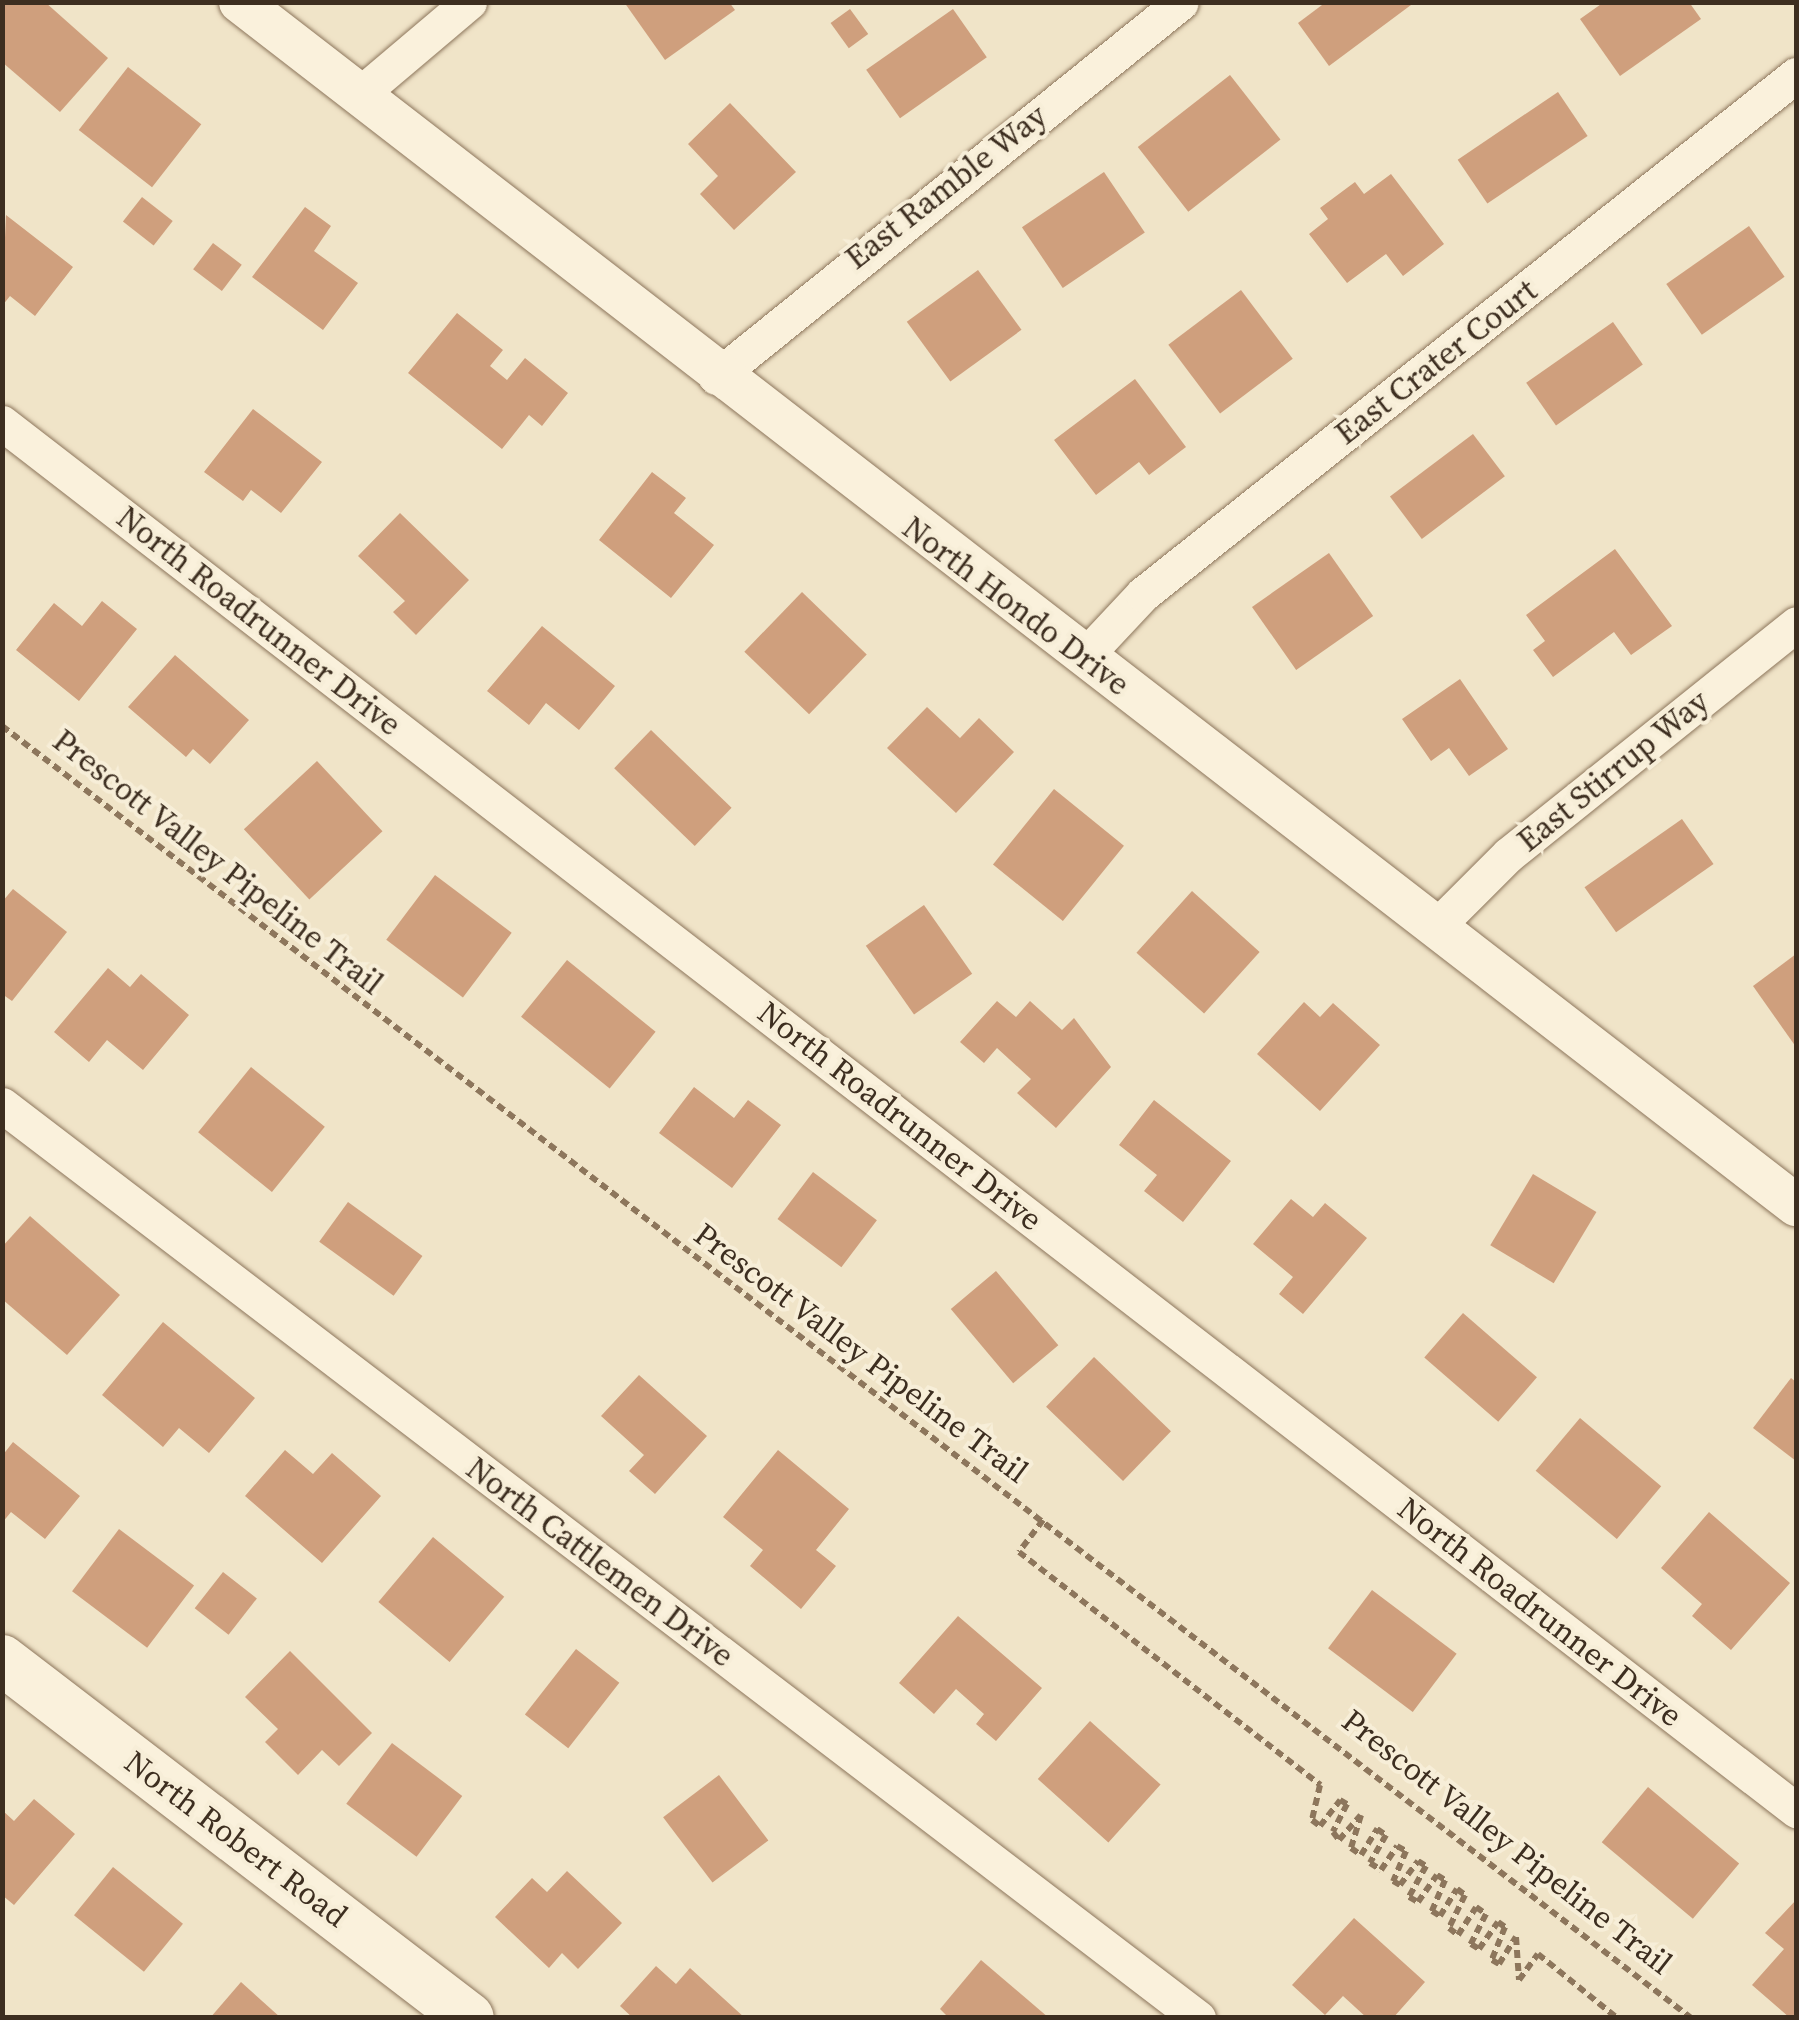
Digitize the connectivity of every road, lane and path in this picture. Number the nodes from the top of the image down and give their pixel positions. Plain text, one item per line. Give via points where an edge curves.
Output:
1 (240, 2) edge
2 (469, 2) edge
3 (1181, 2) edge
4 (1796, 76) edge
5 (360, 94) junction
6 (716, 377) junction
7 (2, 423) edge
8 (1796, 624) edge
9 (1084, 657) junction
10 (2, 726) edge
11 (1436, 927) junction
12 (2, 1105) edge
13 (1795, 1201) edge
14 (1043, 1520) junction
15 (2, 1660) edge
16 (1796, 1810) edge
17 (469, 2018) edge
18 (1198, 2018) edge
19 (1617, 2018) edge
20 (1691, 2018) edge

1 - 5 street, North Hondo Drive
2 - 5 street
3 - 6 street, East Ramble Way
4 - 9 street, East Crater Court via 1143,594
5 - 6 street, North Hondo Drive
6 - 9 street, North Hondo Drive
7 - 16 street, North Roadrunner Drive
8 - 11 street, East Stirrup Way via 1508,855
9 - 11 street, North Hondo Drive
10 - 14 path, Prescott Valley Pipeline Trail
11 - 13 street, North Hondo Drive
12 - 18 street, North Cattlemen Drive
14 - 19 path via 1019,1552 1320,1786 1312,1820 1320,1826 1340,1800 1348,1804 1333,1832 1340,1840 1361,1815 1350,1848 1360,1855 1377,1830 1386,1835 1370,1863 1381,1870 1397,1846 1406,1852 1392,1881 1400,1885 1418,1861 1426,1866 1409,1897 1418,1902 1437,1875 1445,1880 1432,1911 1440,1916 1457,1890 1465,1895 1450,1928 1458,1935 1476,1906 1486,1914 1471,1944 1479,1950 1498,1922 1505,1928 1492,1960 1499,1964 1516,1937 1523,1943 1512,1974 1519,1980 1538,1954
14 - 20 path, Prescott Valley Pipeline Trail
15 - 17 main road, North Robert Road

